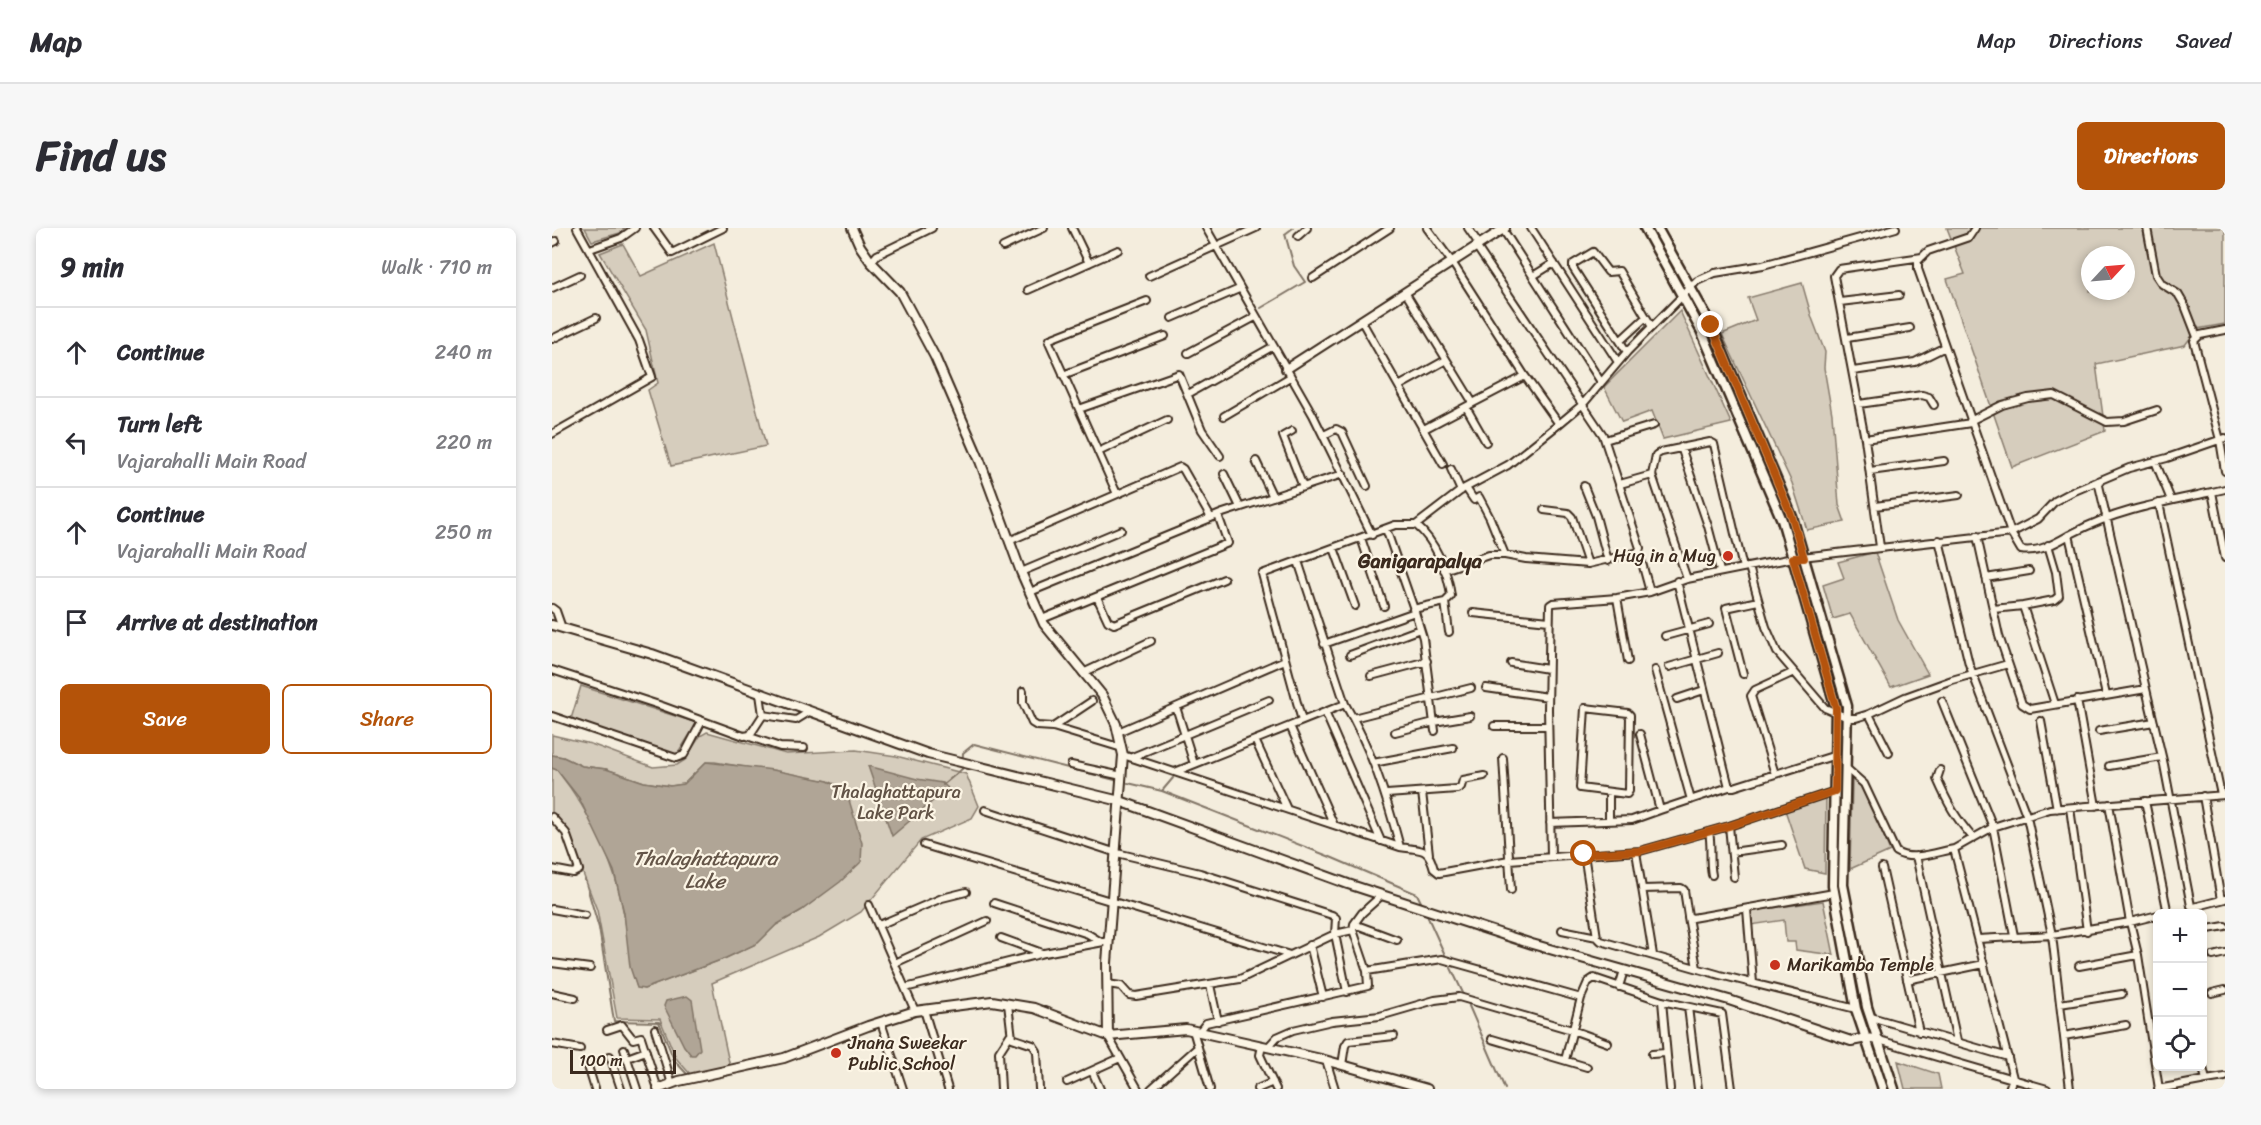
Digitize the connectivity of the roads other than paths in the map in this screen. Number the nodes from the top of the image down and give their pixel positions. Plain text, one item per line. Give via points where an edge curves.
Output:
1 (578, 228) edge
2 (635, 228) edge
3 (654, 228) edge
4 (723, 228) edge
5 (852, 228) edge
6 (932, 228) edge
7 (1044, 228) edge
8 (1072, 228) edge
9 (1206, 228) edge
10 (1256, 228) edge
11 (1307, 228) edge
12 (1390, 228) edge
13 (1427, 228) edge
14 (1468, 228) edge
15 (1504, 228) edge
16 (1531, 228) edge
17 (1645, 228) edge
18 (1657, 228) edge
19 (1896, 228) edge
20 (1975, 228) edge
21 (2147, 228) edge
22 (1298, 236) dead end
23 (1478, 245) junction
24 (1216, 246) junction
25 (1003, 247) dead end
26 (590, 249) junction
27 (1118, 250) dead end
28 (1922, 257) junction
29 (871, 262) junction
30 (1452, 262) junction
31 (1089, 263) junction
32 (1554, 263) junction
33 (580, 275) dead end
34 (1149, 276) dead end
35 (1533, 276) junction
36 (1313, 278) dead end
37 (1690, 287) junction
38 (552, 288) edge
39 (1239, 289) junction
40 (1029, 290) dead end
41 (1405, 292) junction
42 (1683, 295) junction
43 (1899, 295) dead end
44 (1147, 301) dead end
45 (1840, 302) junction
46 (1255, 316) junction
47 (1646, 317) junction
48 (597, 318) dead end
49 (1172, 318) dead end
50 (1361, 320) junction
51 (1652, 327) junction
52 (1910, 328) dead end
53 (2225, 330) edge
54 (1165, 336) dead end
55 (2197, 337) junction
56 (1847, 338) junction
57 (552, 339) edge
58 (1620, 341) junction
59 (1272, 347) junction
60 (1945, 347) junction
61 (1627, 352) junction
62 (1188, 353) dead end
63 (1446, 360) junction
64 (1618, 362) junction
65 (1853, 371) junction
66 (1288, 373) junction
67 (1063, 375) junction
68 (1525, 376) junction
69 (1601, 381) junction
70 (1399, 386) junction
71 (1188, 394) junction
72 (1583, 404) junction
73 (1859, 404) junction
74 (1469, 405) junction
75 (1934, 405) dead end
76 (1078, 409) junction
77 (2157, 410) dead end
78 (1224, 416) dead end
79 (1167, 420) dead end
80 (1971, 422) junction
81 (1559, 424) junction
82 (1654, 425) dead end
83 (1425, 429) junction
84 (1292, 431) dead end
85 (552, 434) edge
86 (1323, 435) junction
87 (1865, 439) junction
88 (2222, 439) edge
89 (1605, 440) junction
90 (1486, 442) dead end
91 (1682, 447) junction
92 (1098, 452) junction
93 (1220, 456) dead end
94 (1256, 461) dead end
95 (1944, 461) dead end
96 (2155, 461) junction
97 (1443, 464) dead end
98 (1451, 469) dead end
99 (1870, 471) junction
100 (2225, 471) edge
101 (1224, 474) dead end
102 (1343, 474) junction
103 (1652, 475) junction
104 (2098, 481) junction
105 (1620, 484) junction
106 (1367, 486) dead end
107 (1584, 486) dead end
108 (1303, 487) junction
109 (1463, 489) junction
110 (2225, 489) edge
111 (2212, 492) junction
112 (1117, 494) junction
113 (1959, 495) dead end
114 (1273, 497) junction
115 (2171, 500) junction
116 (2159, 503) junction
117 (1875, 506) junction
118 (1240, 507) junction
119 (1545, 510) dead end
120 (1215, 517) junction
121 (2106, 518) junction
122 (1416, 525) junction
123 (2222, 528) edge
124 (1386, 529) junction
125 (1121, 530) dead end
126 (2011, 533) junction
127 (1372, 535) junction
128 (2069, 535) junction
129 (1977, 536) junction
130 (1361, 538) junction
131 (1939, 540) junction
132 (1009, 541) junction
133 (2048, 546) junction
134 (1880, 547) junction
135 (1334, 548) junction
136 (1639, 552) junction
137 (1505, 555) junction
138 (1793, 558) junction
139 (1804, 558) junction
140 (2225, 558) edge
141 (1298, 561) junction
142 (1608, 561) junction
143 (1588, 564) junction
144 (1746, 567) junction
145 (1444, 570) junction
146 (2029, 571) dead end
147 (1021, 572) junction
148 (1720, 572) junction
149 (1986, 578) junction
150 (1224, 579) dead end
151 (1687, 579) junction
152 (1677, 581) junction
153 (1030, 592) junction
154 (1650, 592) junction
155 (1097, 597) junction
156 (1617, 598) junction
157 (1758, 601) junction
158 (1445, 602) junction
159 (1355, 606) dead end
160 (1384, 606) dead end
161 (2023, 606) junction
162 (552, 608) edge
163 (1993, 609) junction
164 (1414, 610) junction
165 (1473, 614) dead end
166 (1042, 620) junction
167 (1549, 621) junction
168 (1709, 624) dead end
169 (552, 625) edge
170 (562, 628) junction
171 (1420, 629) junction
172 (1689, 630) junction
173 (1449, 632) dead end
174 (1665, 636) dead end
175 (1151, 640) dead end
176 (1324, 644) junction
177 (1718, 653) dead end
178 (1350, 655) dead end
179 (1697, 659) junction
180 (1285, 660) junction
181 (1629, 661) dead end
182 (1427, 662) junction
183 (1511, 663) dead end
184 (2008, 664) junction
185 (1669, 667) dead end
186 (1548, 669) junction
187 (552, 670) edge
188 (1656, 670) dead end
189 (1794, 672) junction
190 (1972, 673) junction
191 (1083, 674) junction
192 (1743, 674) dead end
193 (1371, 676) dead end
194 (1471, 688) dead end
195 (1486, 688) dead end
196 (2146, 689) junction
197 (1704, 690) junction
198 (1023, 691) dead end
199 (760, 694) junction
200 (2106, 695) junction
201 (1432, 697) junction
202 (1548, 697) junction
203 (1677, 699) dead end
204 (1269, 700) dead end
205 (1942, 700) dead end
206 (2077, 700) junction
207 (1092, 701) dead end
208 (1345, 704) junction
209 (2055, 704) junction
210 (1176, 707) junction
211 (809, 712) junction
212 (1325, 712) junction
213 (1837, 713) junction
214 (1869, 714) junction
215 (763, 715) junction
216 (552, 716) edge
217 (1470, 716) dead end
218 (1353, 718) junction
219 (1848, 718) junction
220 (702, 721) junction
221 (1302, 721) junction
222 (2041, 721) dead end
223 (1434, 722) junction
224 (2154, 722) junction
225 (1290, 726) junction
226 (1494, 726) dead end
227 (1548, 726) junction
228 (1053, 727) junction
229 (1436, 731) dead end
230 (2099, 731) dead end
231 (1118, 732) junction
232 (1395, 732) dead end
233 (1640, 734) dead end
234 (1185, 735) junction
235 (747, 736) junction
236 (1255, 740) junction
237 (804, 748) dead end
238 (1453, 748) dead end
239 (1125, 753) junction
240 (1889, 753) dead end
241 (1836, 755) junction
242 (2162, 757) junction
243 (1503, 758) dead end
244 (1373, 763) junction
245 (1194, 764) junction
246 (1071, 765) dead end
247 (2109, 766) dead end
248 (1846, 768) junction
249 (1940, 770) dead end
250 (1174, 772) junction
251 (1775, 774) junction
252 (1122, 776) junction
253 (1484, 776) dead end
254 (1729, 786) junction
255 (1835, 791) junction
256 (1422, 792) junction
257 (1609, 792) junction
258 (1387, 794) junction
259 (2223, 795) edge
260 (2203, 796) junction
261 (2171, 799) junction
262 (1690, 800) junction
263 (1120, 801) junction
264 (2145, 801) junction
265 (2109, 804) junction
266 (2096, 806) junction
267 (2070, 808) junction
268 (1287, 809) junction
269 (2058, 809) junction
270 (985, 810) dead end
271 (1660, 810) junction
272 (552, 817) edge
273 (2027, 817) junction
274 (1609, 820) junction
275 (1550, 823) junction
276 (1334, 825) junction
277 (1729, 826) junction
278 (1994, 827) junction
279 (1709, 832) junction
280 (1973, 838) junction
281 (1381, 841) junction
282 (924, 845) dead end
283 (1782, 845) dead end
284 (1400, 848) junction
285 (1954, 849) junction
286 (1635, 852) junction
287 (1732, 852) junction
288 (1117, 853) junction
289 (1430, 854) junction
290 (1584, 854) junction
291 (1551, 856) junction
292 (1916, 856) junction
293 (1509, 860) junction
294 (1882, 868) dead end
295 (552, 869) edge
296 (1712, 875) dead end
297 (1734, 877) dead end
298 (1642, 889) junction
299 (1510, 890) dead end
300 (966, 892) dead end
301 (1834, 893) junction
302 (1382, 895) junction
303 (2223, 899) edge
304 (1111, 902) junction
305 (994, 903) dead end
306 (869, 905) dead end
307 (552, 909) edge
308 (1747, 909) junction
309 (2166, 909) edge
310 (585, 915) dead end
311 (1688, 916) junction
312 (2153, 916) edge
313 (987, 921) dead end
314 (2130, 922) junction
315 (879, 925) junction
316 (2225, 926) edge
317 (1354, 927) junction
318 (2208, 929) dead end
319 (1562, 930) dead end
320 (2087, 931) junction
321 (1335, 934) junction
322 (2052, 935) junction
323 (2014, 936) junction
324 (1598, 937) junction
325 (1000, 938) dead end
326 (1978, 939) junction
327 (1397, 940) dead end
328 (1105, 942) junction
329 (1310, 945) junction
330 (1044, 953) junction
331 (2225, 953) edge
332 (1290, 955) junction
333 (1653, 955) junction
334 (2138, 955) junction
335 (2213, 956) dead end
336 (552, 963) edge
337 (895, 963) junction
338 (1984, 964) junction
339 (2079, 966) dead end
340 (590, 968) dead end
341 (1697, 968) junction
342 (1624, 970) junction
343 (1367, 971) junction
344 (1942, 973) junction
345 (1907, 980) junction
346 (1107, 984) junction
347 (1753, 984) junction
348 (1209, 985) junction
349 (1619, 987) junction
350 (905, 988) junction
351 (2225, 990) edge
352 (1347, 992) junction
353 (552, 993) edge
354 (2212, 993) dead end
355 (2122, 994) dead end
356 (1323, 997) junction
357 (575, 998) dead end
358 (1581, 998) junction
359 (1662, 1001) junction
360 (1008, 1004) junction
361 (2060, 1004) junction
362 (1688, 1006) junction
363 (1856, 1009) junction
364 (924, 1010) junction
365 (915, 1011) junction
366 (1870, 1017) junction
367 (1218, 1021) junction
368 (881, 1022) junction
369 (2126, 1025) dead end
370 (655, 1029) dead end
371 (607, 1030) dead end
372 (1572, 1030) junction
373 (1196, 1031) junction
374 (1919, 1032) junction
375 (1010, 1035) junction
376 (1108, 1036) junction
377 (1394, 1036) dead end
378 (2064, 1036) junction
379 (1867, 1038) junction
380 (1492, 1039) dead end
381 (1879, 1040) junction
382 (1957, 1041) junction
383 (1608, 1043) dead end
384 (552, 1044) edge
385 (1265, 1046) junction
386 (1197, 1047) junction
387 (580, 1049) dead end
388 (624, 1049) dead end
389 (646, 1051) junction
390 (1665, 1053) junction
391 (1652, 1054) dead end
392 (610, 1056) dead end
393 (2008, 1057) junction
394 (627, 1058) junction
395 (1120, 1058) junction
396 (1326, 1060) junction
397 (1565, 1060) junction
398 (587, 1063) dead end
399 (1342, 1065) junction
400 (1587, 1067) dead end
401 (1092, 1071) junction
402 (2204, 1071) edge
403 (2225, 1077) edge
404 (2013, 1078) junction
405 (2206, 1080) junction
406 (1067, 1082) dead end
407 (1273, 1082) junction
408 (672, 1084) junction
409 (1000, 1088) edge
410 (595, 1089) edge
411 (621, 1089) edge
412 (637, 1089) edge
413 (658, 1089) edge
414 (903, 1089) edge
415 (948, 1089) edge
416 (1039, 1089) edge
417 (1100, 1089) edge
418 (1138, 1089) edge
419 (1151, 1089) edge
420 (1210, 1089) edge
421 (1257, 1089) edge
422 (1276, 1089) edge
423 (1335, 1089) edge
424 (1427, 1089) edge
425 (1670, 1089) edge
426 (1698, 1089) edge
427 (1732, 1089) edge
428 (1883, 1089) edge
429 (1894, 1089) edge
430 (2009, 1089) edge
431 (2047, 1089) edge
432 (2070, 1089) edge
433 (2158, 1089) edge

1 - 26 street
2 - 26 street via 621,238
3 - 4 street via 672,253
5 - 29 street
6 - 29 street via 877,255
7 - 25 street
8 - 31 street
9 - 24 street
10 - 24 street
11 - 22 street
12 - 36 street
13 - 30 street
14 - 23 street
15 - 23 street
15 - 35 street
16 - 32 street
17 - 42 main road
18 - 37 main road
19 - 37 street via 1763,265 1715,273
20 - 28 street via 1969,237 1928,251
21 - 55 street via 2156,275 2178,294
23 - 30 street
23 - 72 street
24 - 34 street
24 - 39 street
26 - 85 street via 639,340 652,377
27 - 31 street
28 - 45 street via 1839,269 1834,276
28 - 60 street via 1918,269
29 - 132 street via 900,292 935,357
30 - 41 street
30 - 68 street
31 - 40 street
32 - 35 street
32 - 64 street
33 - 38 street
35 - 69 street
37 - 42 street
37 - 139 main road via 1711,325 1776,477
39 - 46 street
39 - 49 street
41 - 50 street
41 - 63 street
42 - 51 street
42 - 138 main road via 1766,481
43 - 45 street
44 - 67 street via 1050,339
45 - 56 street
46 - 59 street
46 - 62 street
47 - 51 street
47 - 58 street
47 - 58 street via 1619,271 1608,272 1594,252 1573,264
48 - 57 street
50 - 66 street
50 - 70 street
51 - 61 street
52 - 56 street
53 - 55 street
54 - 67 street
55 - 88 street via 2195,347
56 - 65 street
58 - 61 street
59 - 66 street
59 - 71 street
60 - 65 street via 1915,362
60 - 80 street
61 - 64 street
63 - 70 street
63 - 74 street
64 - 69 street
65 - 73 street
66 - 78 street
66 - 86 street
67 - 76 street
68 - 74 street
68 - 81 street
69 - 72 street
70 - 83 street
71 - 76 street via 1178,374
71 - 93 street via 1202,430
72 - 81 street
72 - 89 street
73 - 75 street via 1922,395
73 - 87 street
74 - 83 street
74 - 90 street
76 - 92 street
77 - 80 street via 2107,422 2054,395 2002,405
79 - 92 street
80 - 87 street
80 - 126 street
81 - 109 street via 1508,465
82 - 89 street
83 - 97 street
84 - 108 street via 1283,436
86 - 102 street
86 - 106 street via 1336,429 1342,432
87 - 99 street
88 - 96 street
88 - 100 street
89 - 105 street
91 - 103 street via 1656,454
91 - 144 street via 1714,444
91 - 148 street
92 - 112 street
94 - 114 street
95 - 99 street
96 - 104 street
96 - 115 street
98 - 109 street
99 - 117 street
101 - 118 street
102 - 108 street
102 - 127 street
103 - 105 street
103 - 151 street
104 - 121 street
104 - 126 street via 2055,501 2038,519
105 - 136 street
107 - 142 street
108 - 114 street
109 - 122 street
109 - 137 street via 1474,500 1479,497
110 - 111 street
111 - 115 street
111 - 123 street
112 - 120 street via 1182,467
112 - 132 street
113 - 117 street
114 - 118 street
115 - 116 street
116 - 121 street
116 - 259 street
117 - 134 street
118 - 120 street
119 - 143 street via 1572,517
120 - 153 street
120 - 155 street via 1228,543
121 - 128 street
121 - 196 street
122 - 124 street
122 - 145 street via 1427,535
123 - 140 street
124 - 127 street
124 - 164 street
125 - 147 street
126 - 129 street
126 - 133 street via 2022,550 2032,552
127 - 130 street
128 - 133 street
128 - 200 street
129 - 131 street
129 - 149 street
130 - 135 street
130 - 160 street
131 - 134 street
131 - 190 street
132 - 147 street
133 - 161 street via 2059,596
134 - 139 street
135 - 141 street
135 - 159 street
136 - 142 street
136 - 154 street
137 - 143 street
137 - 145 street via 1489,555
138 - 139 street
138 - 144 street
138 - 213 main road
139 - 219 main road
141 - 176 street
141 - 180 street via 1262,574
142 - 143 street
144 - 148 street
144 - 157 street
145 - 158 street via 1451,596
146 - 149 street
147 - 153 street
148 - 151 street
149 - 163 street
150 - 155 street via 1114,624 1108,621
151 - 152 street
152 - 154 street
152 - 172 street
153 - 166 street
154 - 156 street
155 - 166 street
156 - 167 street via 1553,603
156 - 181 street
157 - 189 street via 1772,643
157 - 192 street via 1726,608
158 - 164 street
158 - 173 street
161 - 163 street
161 - 209 street
162 - 170 street
163 - 184 street
164 - 171 street
164 - 176 street
165 - 167 street
166 - 191 street
167 - 186 street
168 - 172 street
169 - 170 street
170 - 199 street via 652,654
171 - 178 street
171 - 182 street
172 - 174 street
172 - 179 street
175 - 191 street
176 - 208 street
177 - 179 street
179 - 185 street
179 - 197 street
180 - 210 street
180 - 221 street
182 - 193 street
182 - 201 street
183 - 186 street
184 - 190 street
184 - 209 street via 2022,704 2030,709
186 - 202 street
187 - 220 street
188 - 262 street
189 - 213 street via 1825,708
189 - 251 street via 1755,690 1751,696
190 - 214 street
190 - 273 street
191 - 231 street via 1102,695
194 - 201 street
195 - 202 street
196 - 200 street
196 - 224 street
197 - 203 street
197 - 254 street
198 - 228 street via 1023,703 1032,723
199 - 211 street
199 - 215 street
200 - 206 street
201 - 218 street
201 - 223 street
202 - 227 street
204 - 234 street
205 - 278 street
206 - 209 street
206 - 266 street
207 - 228 street
208 - 212 street
208 - 218 street
210 - 231 street
210 - 234 street
211 - 215 street via 796,720
211 - 263 street via 928,753
212 - 221 street
212 - 281 street
213 - 219 street
213 - 241 main road
214 - 219 street
214 - 240 street
215 - 235 street
216 - 220 street via 676,758 684,755
217 - 223 street
218 - 244 street
219 - 248 main road
220 - 235 street
221 - 225 street
222 - 269 street
223 - 229 street
223 - 232 street
224 - 230 street
224 - 242 street
225 - 236 street
225 - 276 street
226 - 227 street
227 - 275 street
228 - 239 street
231 - 239 street
233 - 271 street
234 - 239 street
234 - 245 street
235 - 237 street via 780,747
236 - 245 street
236 - 268 street
238 - 244 street
239 - 250 street
239 - 252 street
241 - 251 street
241 - 255 main road
242 - 247 street
242 - 261 street
243 - 293 street
244 - 258 street
245 - 250 street
246 - 252 street
248 - 292 street via 1864,784 1892,847 1900,855
248 - 366 main road via 1843,885
249 - 280 street via 1937,779 1949,807
250 - 268 street
251 - 254 street via 1734,788
252 - 263 street
253 - 256 street via 1467,777 1461,788
254 - 262 street
255 - 277 street
255 - 301 main road
256 - 258 street
256 - 289 street
257 - 257 street via 1629,791 1630,715 1585,708 1579,786
257 - 274 street
258 - 284 street
259 - 260 street
260 - 261 street
260 - 303 street
261 - 264 street
261 - 303 street via 2192,906
262 - 271 street
263 - 288 street
263 - 302 street
264 - 265 street
264 - 309 street
265 - 266 street
265 - 314 street
266 - 267 street
267 - 269 street
267 - 320 street
268 - 276 street
269 - 273 street
270 - 288 street
271 - 274 street via 1632,820
272 - 295 street via 566,833 579,870 573,873
273 - 278 street
273 - 322 street
274 - 275 street
275 - 291 street
276 - 281 street
277 - 279 street
277 - 287 street
278 - 280 street
278 - 323 street
279 - 286 street
279 - 296 street
280 - 285 street
281 - 284 street
282 - 304 street
283 - 287 street
284 - 289 street
285 - 292 street
285 - 326 street
286 - 290 street
286 - 298 street
287 - 297 street
288 - 304 street
288 - 321 street via 1200,873 1332,915 1336,918
289 - 293 street via 1439,873
290 - 291 street
290 - 324 street
291 - 293 street
292 - 344 street
293 - 299 street
294 - 345 street
298 - 311 street via 1681,888
298 - 333 street
300 - 315 street via 942,897
301 - 308 street
301 - 363 main road
302 - 317 street
302 - 342 street
304 - 328 street
304 - 332 street
305 - 328 street
306 - 315 street
307 - 310 street
308 - 311 street
308 - 347 street
311 - 341 street
312 - 314 street
313 - 337 street
314 - 320 street
314 - 334 street
315 - 337 street
316 - 318 street
317 - 321 street
317 - 327 street
317 - 343 street
319 - 324 street
320 - 322 street
321 - 329 street
321 - 352 street
322 - 323 street
322 - 361 street
323 - 326 street
324 - 333 street
325 - 330 street
326 - 338 street
328 - 330 street
328 - 346 street
329 - 332 street
329 - 356 street
330 - 350 street
331 - 335 street
332 - 348 street via 1240,979
333 - 341 street
334 - 339 street
334 - 433 street
336 - 340 street
337 - 350 street
338 - 344 street
338 - 393 street
341 - 347 street
342 - 349 street
342 - 379 street via 1851,1041
343 - 352 street via 1368,986
343 - 358 street via 1442,959
344 - 345 street
344 - 382 street
345 - 374 street
346 - 348 street via 1121,986 1136,996
346 - 376 street
347 - 363 street
348 - 367 street
349 - 358 street via 1591,979
349 - 359 street
350 - 365 street
351 - 354 street
352 - 356 street
353 - 357 street
355 - 361 street
356 - 367 street
358 - 372 street
359 - 362 street
359 - 390 street
360 - 364 street via 992,1001
360 - 375 street
360 - 376 street via 1034,1008
361 - 378 street
362 - 426 street
362 - 427 street via 1722,1014
363 - 379 main road
364 - 365 street
364 - 415 street
365 - 368 street
366 - 374 street
366 - 381 main road
367 - 373 street via 1206,1023
368 - 408 street via 783,1058
368 - 414 street
369 - 378 street
370 - 408 street
371 - 389 street via 622,1025 633,1039 641,1037
372 - 383 street
372 - 385 street via 1459,997 1380,1016 1293,1029
372 - 397 street
373 - 376 street
373 - 385 street
373 - 386 street
374 - 382 street
375 - 409 street via 999,1052
375 - 416 street via 1035,1047
376 - 395 street
377 - 399 street via 1348,1041
378 - 432 street
379 - 381 street
379 - 428 main road
380 - 397 street
381 - 404 street
381 - 429 main road
382 - 393 street
384 - 387 street
385 - 396 street
385 - 407 street via 1260,1055
386 - 419 street
386 - 420 street
388 - 394 street
389 - 394 street
389 - 413 street
390 - 391 street
390 - 425 street
392 - 411 street
393 - 404 street
394 - 412 street
395 - 401 street
395 - 418 street
396 - 399 street
396 - 423 street
397 - 400 street
398 - 410 street
399 - 424 street
401 - 406 street
401 - 417 street
402 - 405 street
403 - 405 street
404 - 430 street
404 - 431 street
405 - 433 street
407 - 421 street
407 - 422 street
408 - 413 street

